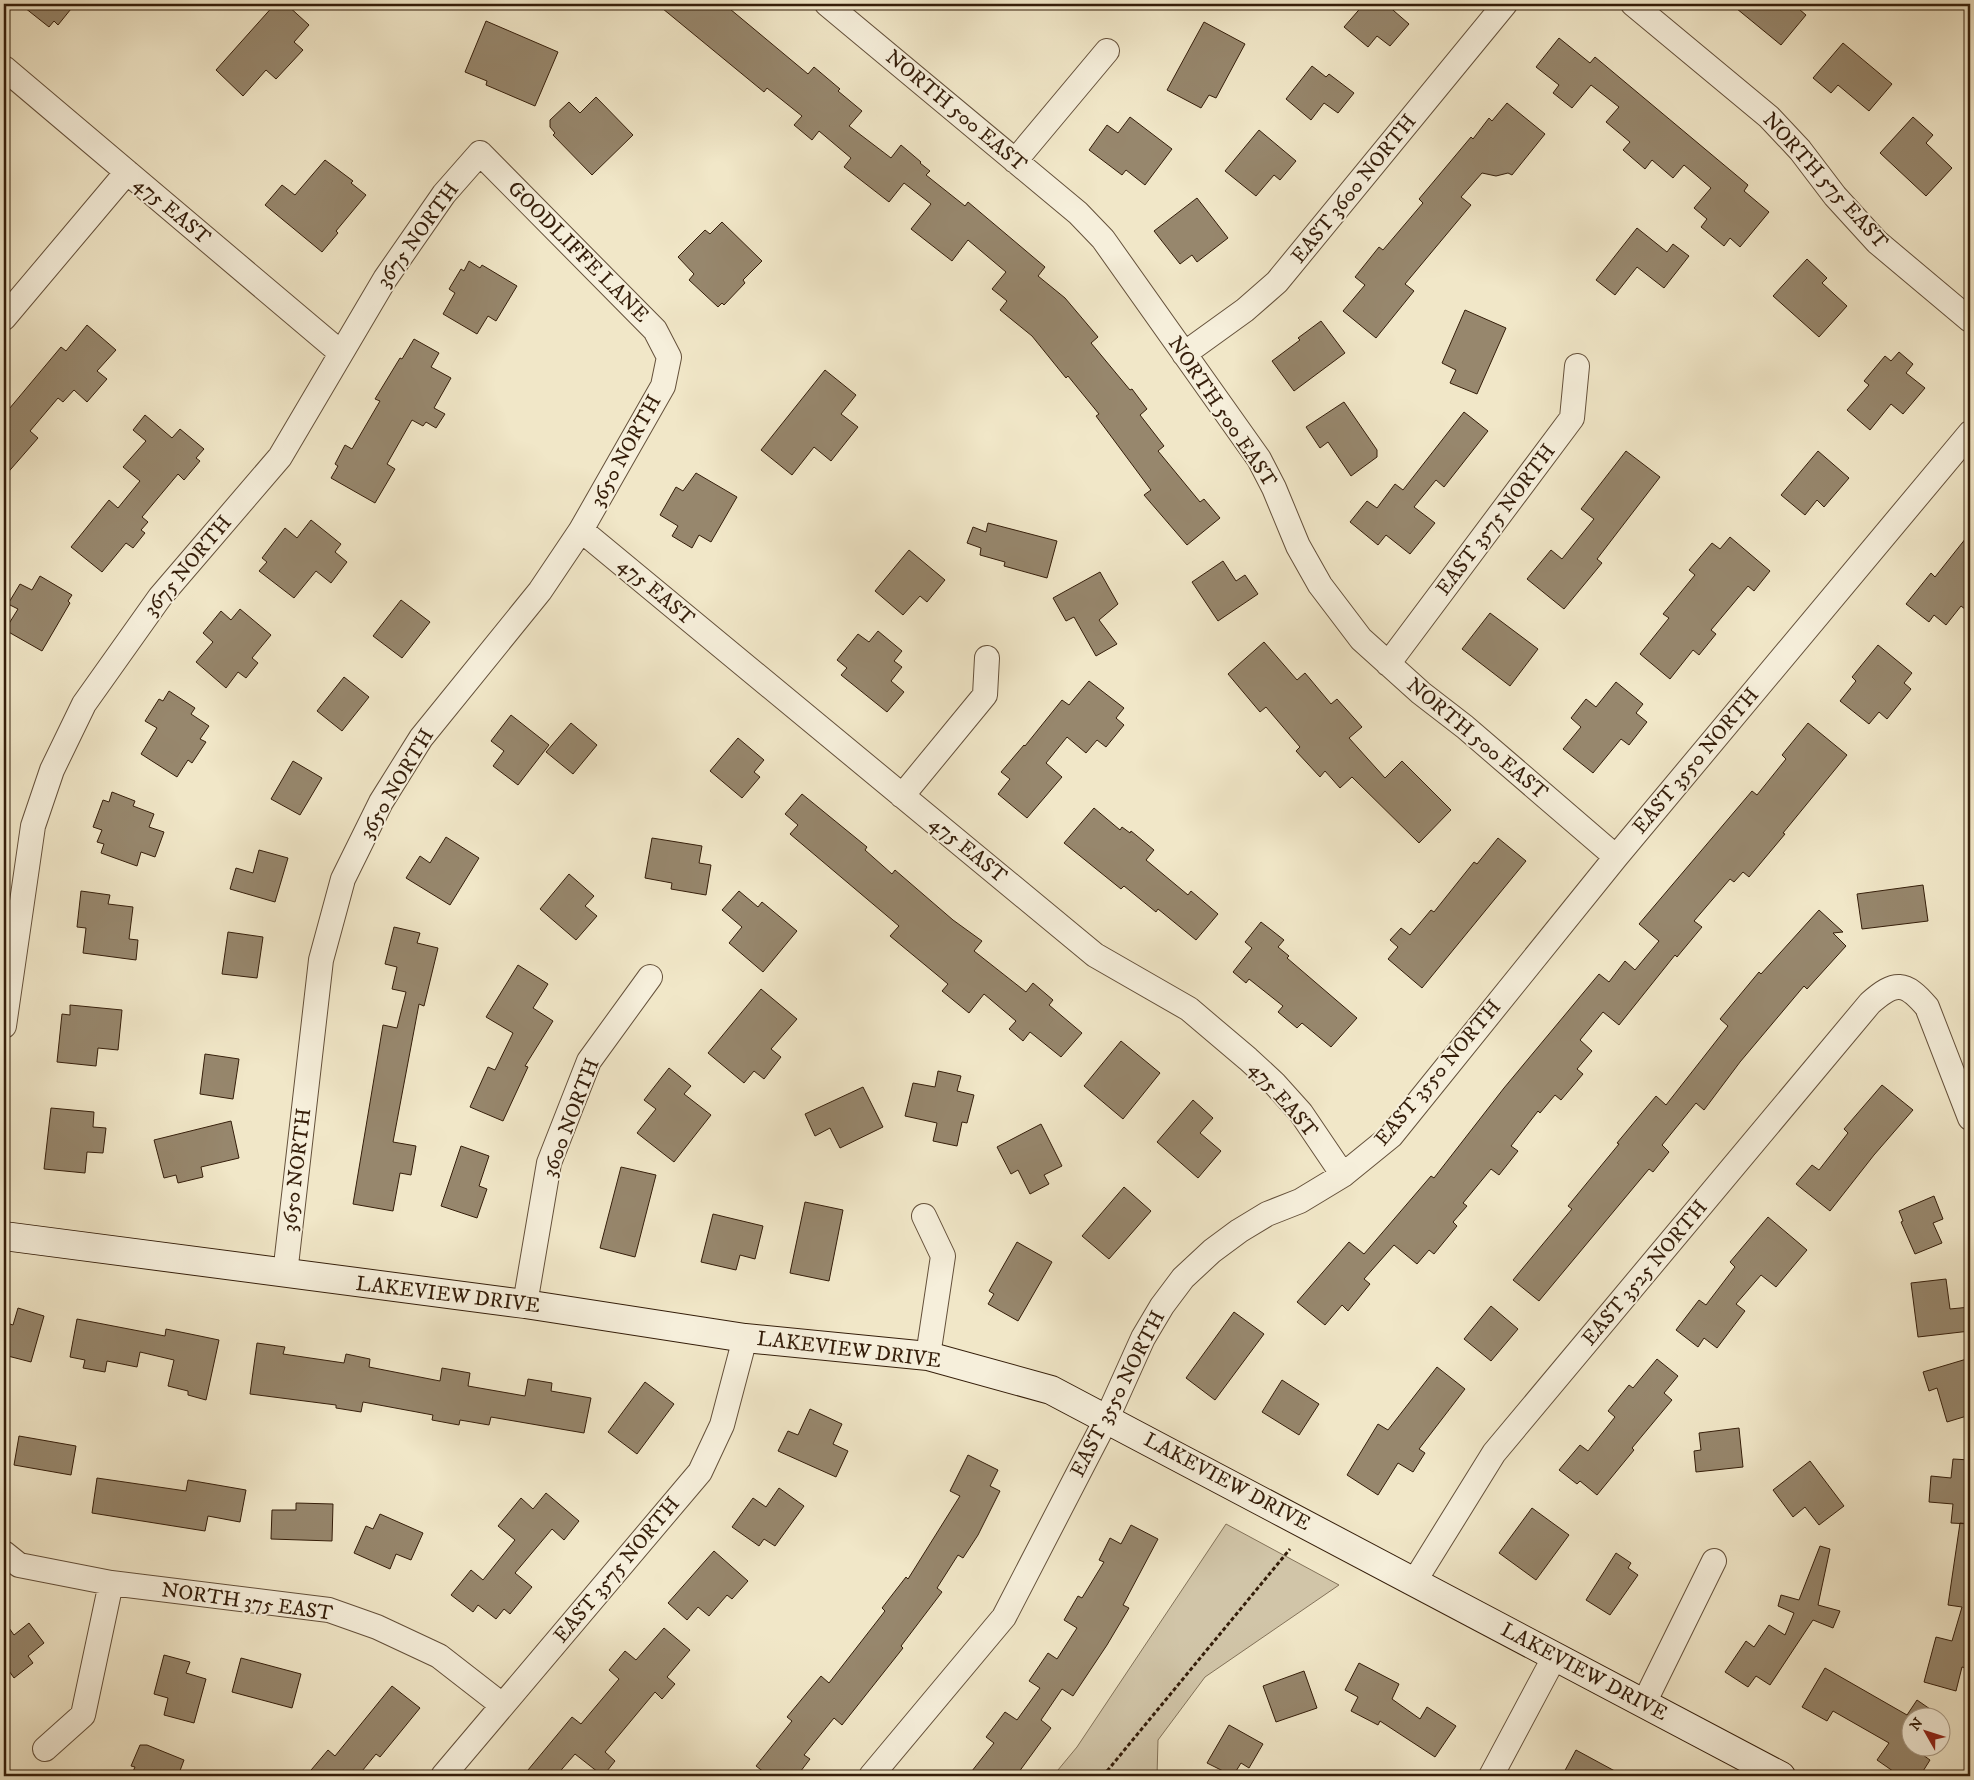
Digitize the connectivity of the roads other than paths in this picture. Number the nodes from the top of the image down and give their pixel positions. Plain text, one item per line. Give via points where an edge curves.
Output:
1 (827, 4) edge
2 (1504, 4) edge
3 (1632, 4) edge
4 (1107, 51) dead end
5 (4, 68) edge
6 (480, 153) joint
7 (1015, 161) junction
8 (126, 172) junction
9 (4, 318) edge
10 (1970, 320) edge
11 (341, 353) junction
12 (1184, 354) junction
13 (669, 357) joint
14 (1577, 366) dead end
15 (1970, 433) edge
16 (582, 530) junction
17 (987, 658) dead end
18 (1388, 664) junction
19 (902, 796) junction
20 (1616, 857) junction
21 (650, 977) dead end
22 (4, 1026) edge
23 (1970, 1118) edge
24 (1343, 1175) junction
25 (924, 1216) dead end
26 (4, 1236) edge
27 (285, 1274) junction
28 (525, 1304) junction
29 (745, 1338) junction
30 (928, 1356) junction
31 (1107, 1418) junction
32 (4, 1553) edge
33 (1714, 1561) dead end
34 (1414, 1582) junction
35 (111, 1583) junction
36 (1554, 1656) junction
37 (1644, 1704) junction
38 (502, 1706) junction
39 (45, 1749) dead end
40 (443, 1776) edge
41 (871, 1776) edge
42 (1490, 1776) edge
43 (1781, 1776) edge

1 - 7 street, NORTH 500 EAST
2 - 12 street, EAST 3600 NORTH via 1278,282
3 - 10 street, NORTH 575 EAST via 1769,117 1876,242
4 - 7 street
5 - 8 street, 475 EAST
6 - 11 street, 3675 NORTH via 444,194 390,271
6 - 13 street, GOODLIFFE LANE via 655,330
7 - 12 street, NORTH 500 EAST via 1078,213 1102,239
8 - 9 street
8 - 11 street, 475 EAST
11 - 22 street, 3675 NORTH via 280,457 160,596 84,704 52,770 33,826
12 - 18 street, NORTH 500 EAST via 1259,460 1298,546 1320,585 1361,639
13 - 16 street, 3650 NORTH via 663,386
14 - 18 street, EAST 3575 NORTH via 1572,418
15 - 20 street, EAST 3550 NORTH
16 - 19 street, 475 EAST
16 - 27 street, 3650 NORTH via 540,590 421,738 381,802 343,879 321,960
17 - 19 street via 985,695
18 - 20 street, NORTH 500 EAST
19 - 24 street, 475 EAST via 1095,955 1189,1009 1241,1053 1300,1113
20 - 24 street, EAST 3550 NORTH via 1391,1136
21 - 28 street, 3600 NORTH via 589,1061 549,1163
23 - 34 street, EAST 3525 NORTH via 1927,1007 1914,992 1900,986 1885,990 1870,1003 1494,1453
24 - 31 street, EAST 3550 NORTH via 1300,1201 1267,1214 1239,1231 1183,1278 1143,1338
25 - 30 street via 943,1256
26 - 27 street, LAKEVIEW DRIVE
27 - 28 street, LAKEVIEW DRIVE
28 - 29 street, LAKEVIEW DRIVE
29 - 30 street, LAKEVIEW DRIVE
29 - 38 street, EAST 3575 NORTH via 722,1425 700,1472
30 - 31 street, LAKEVIEW DRIVE via 1051,1390
31 - 34 street, LAKEVIEW DRIVE
31 - 41 street, EAST 3550 NORTH via 1004,1618
32 - 35 street, NORTH 375 EAST via 19,1565
33 - 37 street
34 - 36 street, LAKEVIEW DRIVE
35 - 38 street, NORTH 375 EAST via 329,1610 377,1627 439,1656
35 - 39 street via 83,1715
36 - 37 street, LAKEVIEW DRIVE
36 - 42 street
37 - 43 street, LAKEVIEW DRIVE
38 - 40 street, EAST 3575 NORTH

